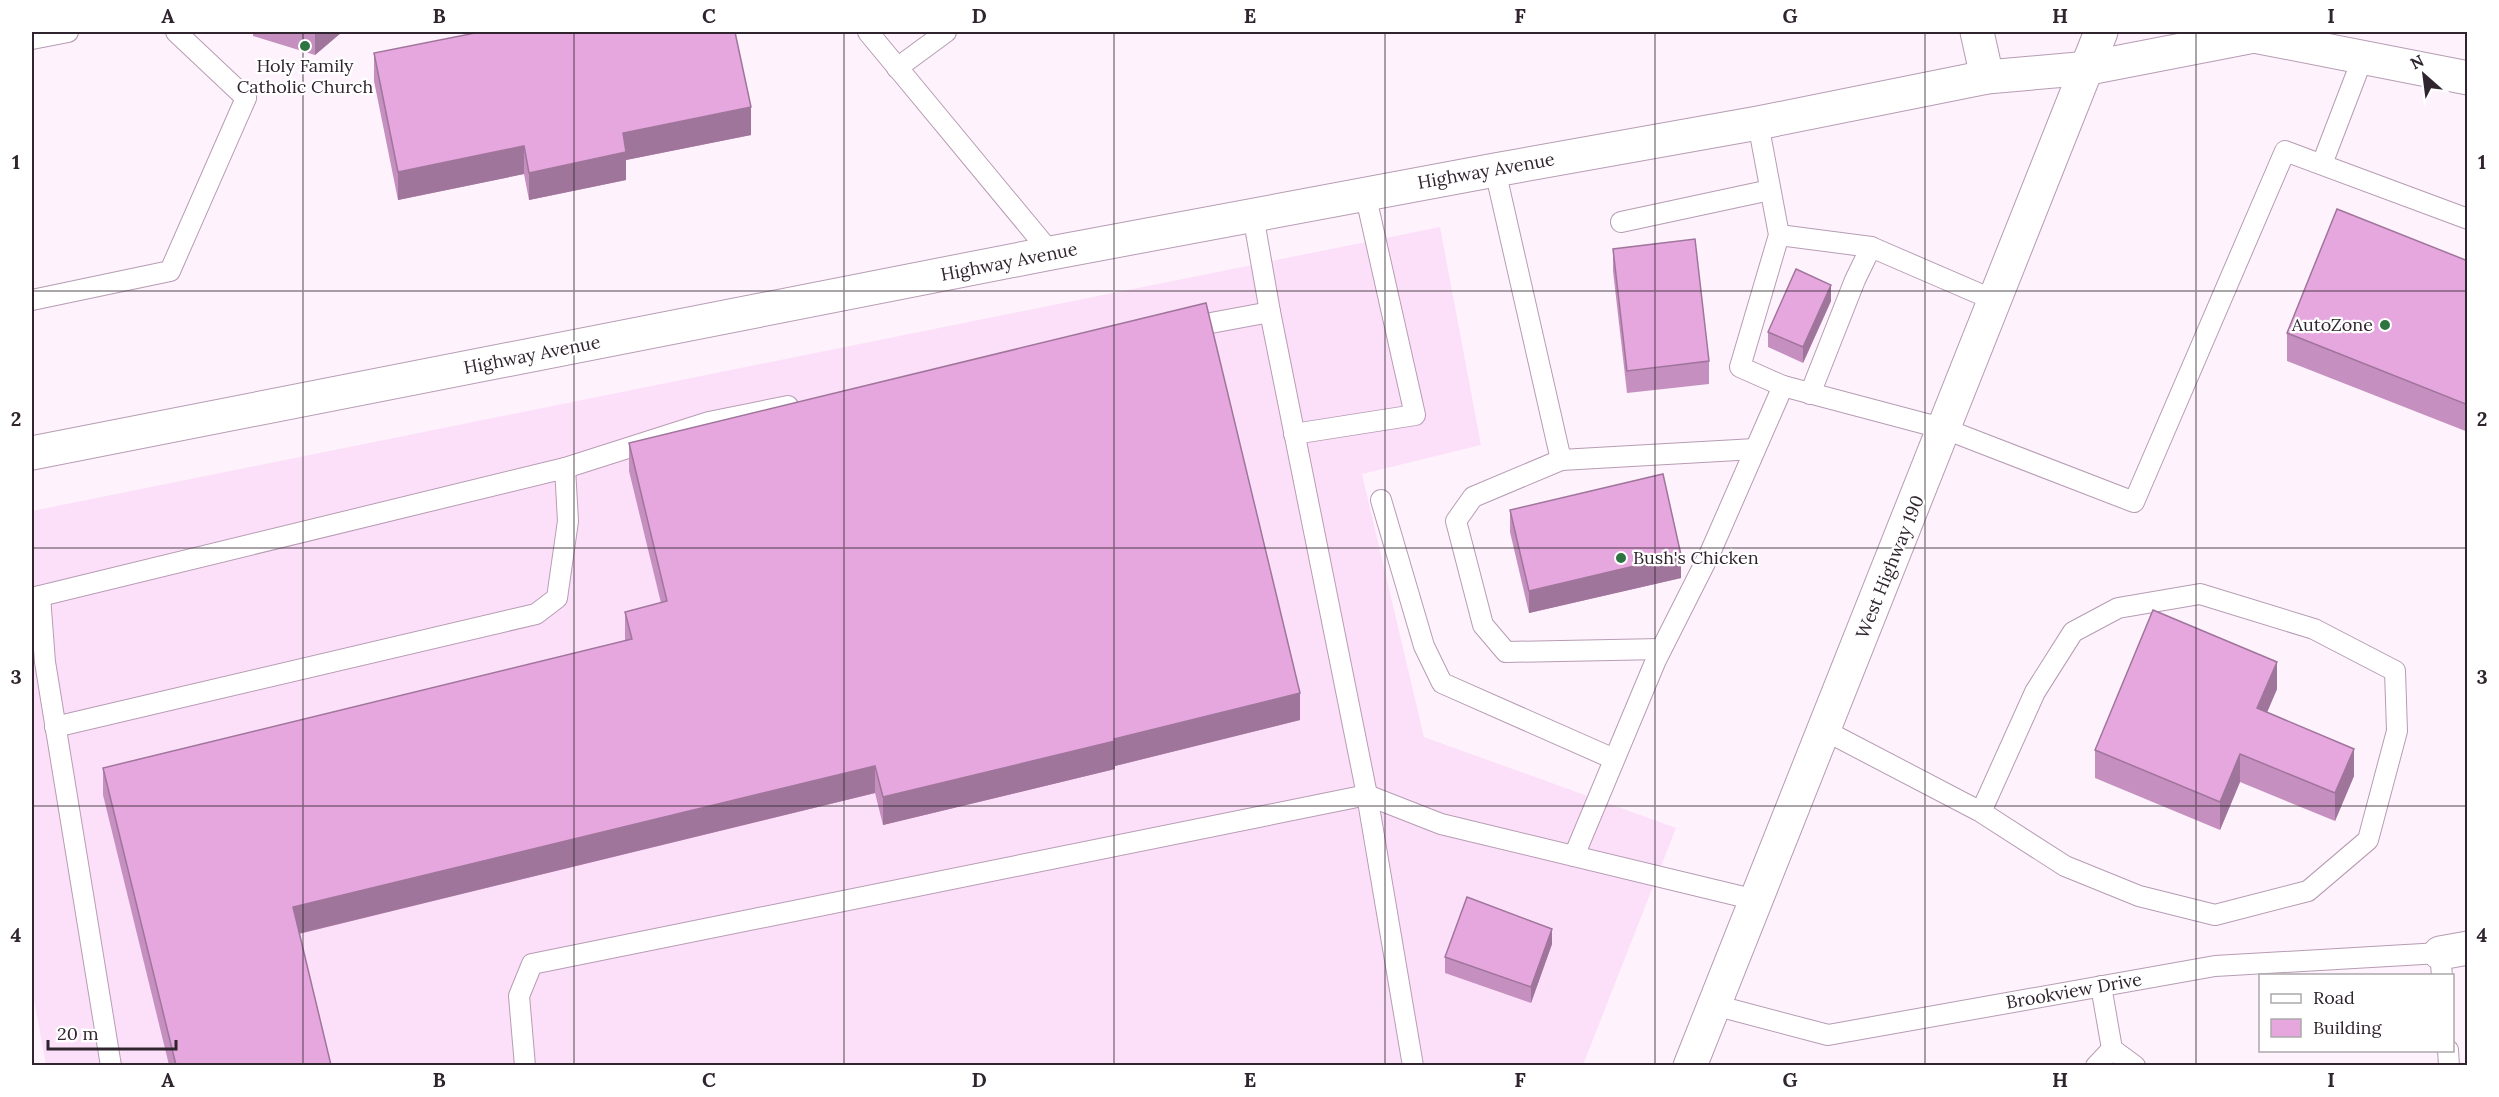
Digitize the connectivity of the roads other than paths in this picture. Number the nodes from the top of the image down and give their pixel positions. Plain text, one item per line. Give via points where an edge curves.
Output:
1 (68, 32) edge
2 (176, 32) edge
3 (868, 32) edge
4 (946, 32) edge
5 (1977, 32) edge
6 (2102, 32) edge
7 (32, 39) edge
8 (2363, 57) junction
9 (897, 68) junction
10 (2089, 68) junction
11 (1987, 77) junction
12 (2468, 78) edge
13 (1758, 123) junction
14 (2322, 164) junction
15 (1495, 170) junction
16 (1770, 190) junction
17 (1365, 194) junction
18 (1253, 215) junction
19 (2468, 219) edge
20 (1621, 222) dead end
21 (1779, 235) junction
22 (1871, 248) junction
23 (1051, 253) junction
24 (32, 300) edge
25 (1996, 301) junction
26 (1270, 312) junction
27 (1164, 332) edge
28 (1783, 387) junction
29 (1810, 394) junction
30 (802, 403) edge
31 (1945, 429) junction
32 (1293, 434) junction
33 (1755, 448) junction
34 (32, 453) edge
35 (1561, 460) junction
36 (565, 468) junction
37 (1381, 500) dead end
38 (36, 597) edge
39 (1661, 649) junction
40 (56, 727) junction
41 (1824, 730) junction
42 (1614, 759) junction
43 (1367, 795) junction
44 (1981, 812) junction
45 (1574, 856) junction
46 (1756, 900) junction
47 (2450, 959) edge
48 (2101, 986) junction
49 (1714, 1005) junction
50 (2112, 1050) junction
51 (111, 1065) edge
52 (525, 1065) edge
53 (1413, 1065) edge
54 (1690, 1065) edge
55 (2096, 1065) edge
56 (2135, 1065) edge

1 - 7 lane
2 - 24 lane via 246,98 170,271
3 - 9 lane
4 - 9 lane
5 - 11 street
6 - 10 street, West Highway 190
8 - 10 street, Highway Avenue via 2254,36
8 - 12 street, Highway Avenue
8 - 14 lane
9 - 23 lane
10 - 11 street, Highway Avenue
10 - 25 street, West Highway 190
11 - 13 street, Highway Avenue
13 - 15 street, Highway Avenue
13 - 16 lane
14 - 19 lane
14 - 31 lane via 2285,151 2134,502
15 - 17 street, Highway Avenue
15 - 35 lane
16 - 20 lane
16 - 21 lane
17 - 18 street, Highway Avenue
17 - 32 lane via 1415,415
18 - 23 street, Highway Avenue
18 - 26 lane
21 - 22 lane
21 - 28 lane via 1740,367
22 - 25 lane
22 - 29 lane
23 - 34 street, Highway Avenue
25 - 31 street, West Highway 190
26 - 27 lane
26 - 32 lane
28 - 29 lane
28 - 33 lane
29 - 31 lane
30 - 36 lane via 709,422
31 - 41 street, West Highway 190
32 - 43 lane
33 - 35 lane
33 - 39 lane via 1710,553
35 - 39 lane via 1473,497 1456,521 1483,625 1506,652
36 - 38 lane
36 - 40 lane via 568,521 557,598 536,614
37 - 42 lane via 1424,646 1442,682
38 - 40 lane
39 - 42 lane
40 - 51 lane
41 - 44 lane
41 - 46 street, West Highway 190
42 - 45 lane
43 - 45 lane via 1441,824
43 - 52 lane via 532,964 519,996
43 - 53 lane
44 - 44 lane via 2065,867 2139,896 2215,915 2308,891 2368,840 2397,731 2395,671 2314,629 2200,594 2118,608 2073,632 2036,692
45 - 46 lane
46 - 49 street, West Highway 190
47 - 48 lane, Brookview Drive via 2215,966
48 - 49 lane, Brookview Drive via 1828,1035
48 - 50 lane
49 - 54 street, West Highway 190
50 - 55 lane
50 - 56 lane

